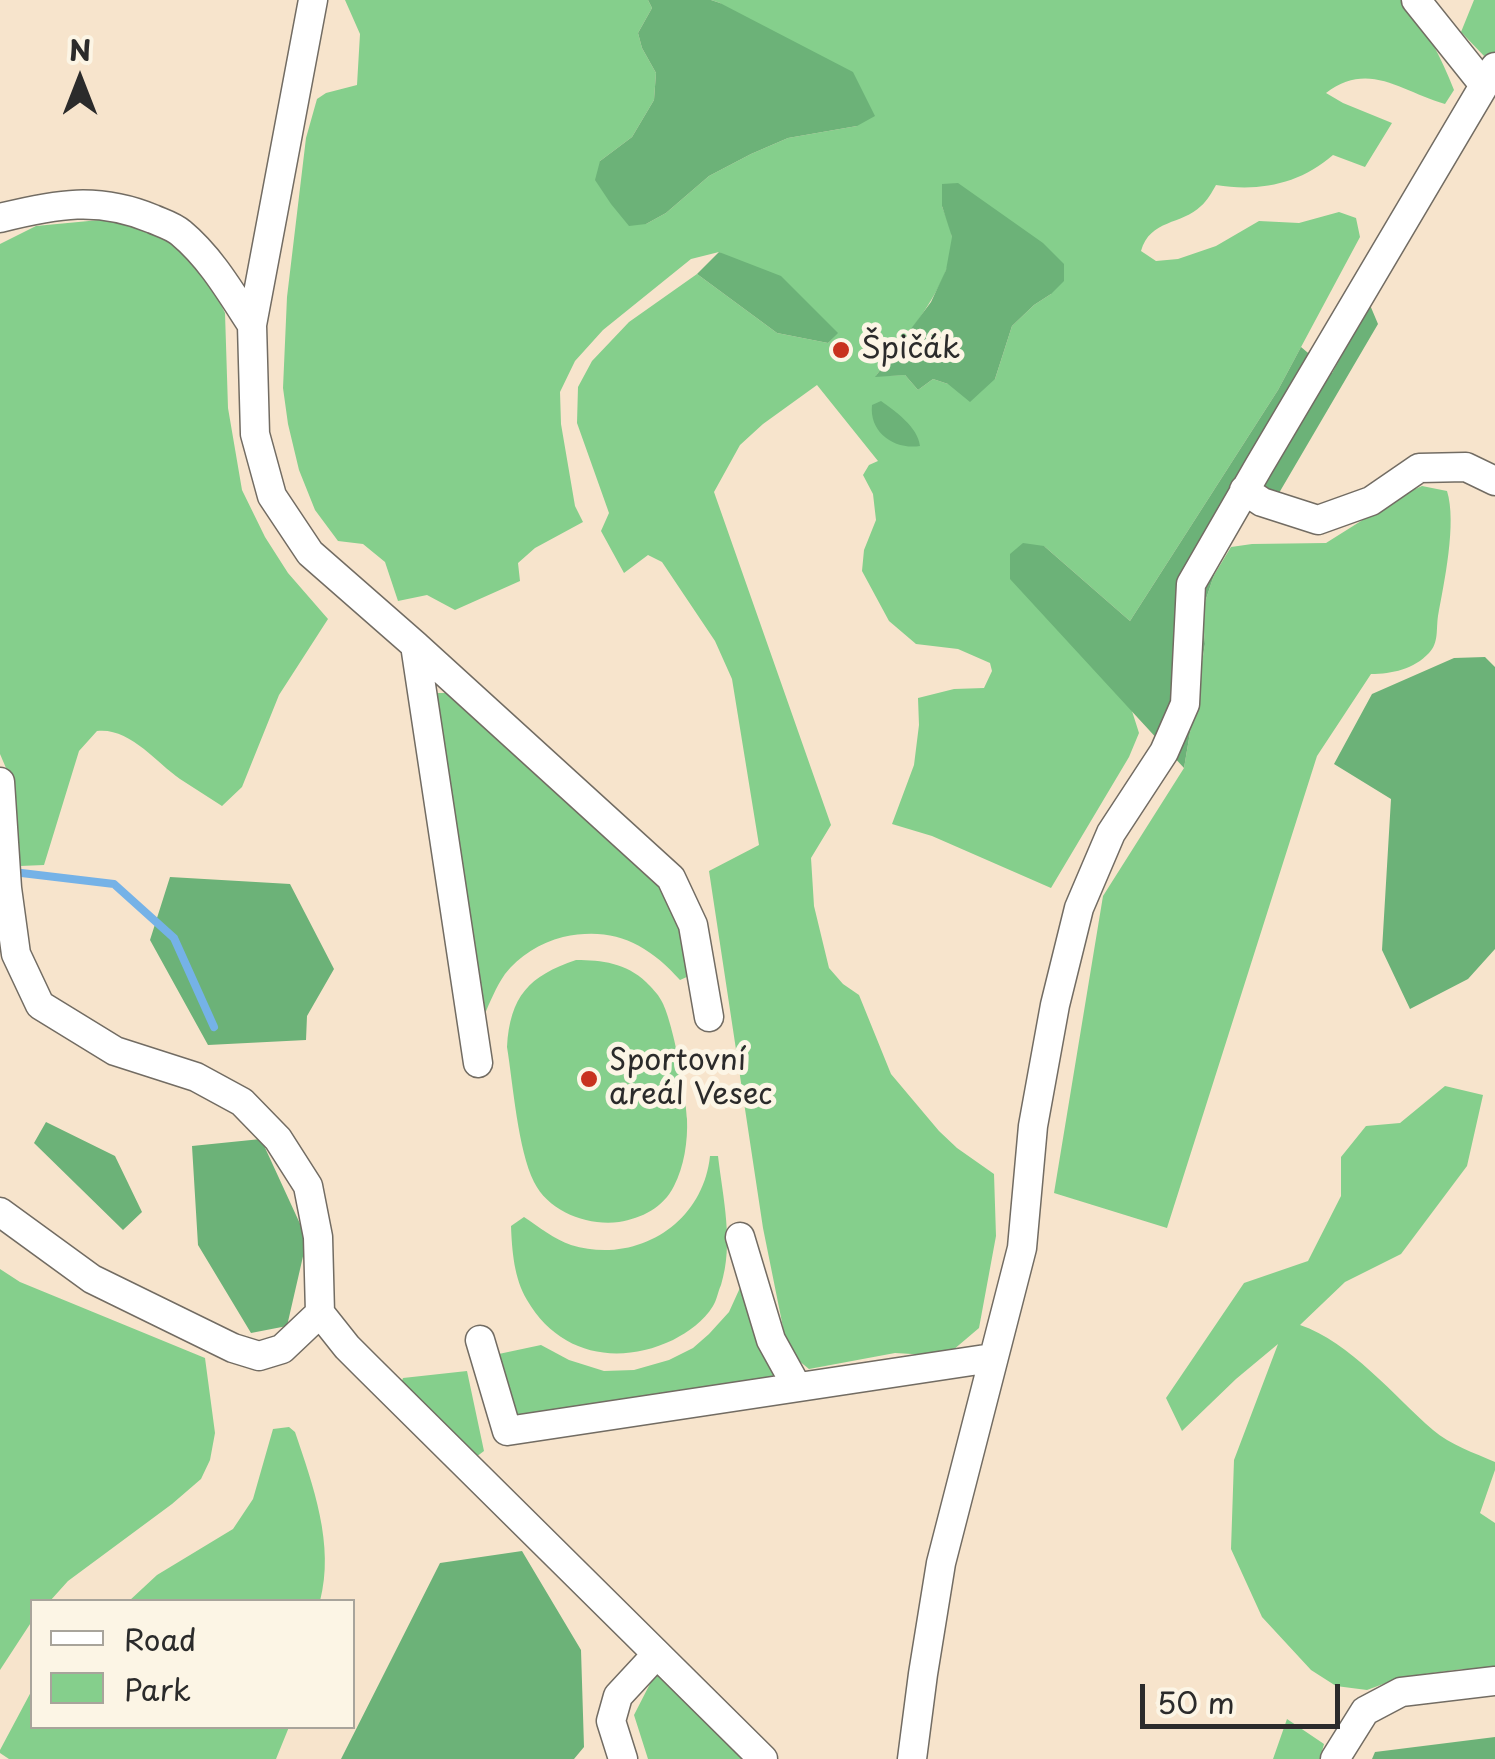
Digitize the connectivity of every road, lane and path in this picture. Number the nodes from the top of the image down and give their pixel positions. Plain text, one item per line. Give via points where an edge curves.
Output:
1 (313, 0) edge
2 (1416, 0) edge
3 (1490, 76) edge
4 (0, 218) edge
5 (252, 325) junction
6 (1495, 481) edge
7 (1244, 490) junction
8 (415, 646) junction
9 (0, 782) edge
10 (710, 1017) dead end
11 (478, 1063) dead end
12 (0, 1212) edge
13 (740, 1237) dead end
14 (320, 1312) junction
15 (480, 1340) dead end
16 (992, 1358) junction
17 (797, 1386) junction
18 (656, 1655) junction
19 (1495, 1681) edge
20 (623, 1759) edge
21 (762, 1759) edge
22 (912, 1759) edge
23 (1334, 1759) edge

1 - 5 street
2 - 3 street
3 - 7 street
4 - 5 street via 96,203 164,224 214,267
5 - 8 street via 255,434 272,496 310,553
6 - 7 street via 1466,466 1419,468 1371,501 1318,520
7 - 16 street via 1192,584 1185,704 1164,752 1111,833 1079,908 1033,1126 1022,1248
8 - 10 street via 671,878 693,925
8 - 11 street
9 - 14 street via 16,954 40,1005 115,1052 196,1076 242,1102 278,1139 308,1186 318,1237
12 - 14 street via 92,1279 232,1348 259,1356 282,1349
13 - 17 street via 771,1340
14 - 18 street via 357,1357
15 - 17 street via 507,1431
16 - 17 street
16 - 22 street via 941,1563
18 - 20 street via 618,1696 611,1721
18 - 21 street
19 - 23 street via 1401,1692 1365,1711

